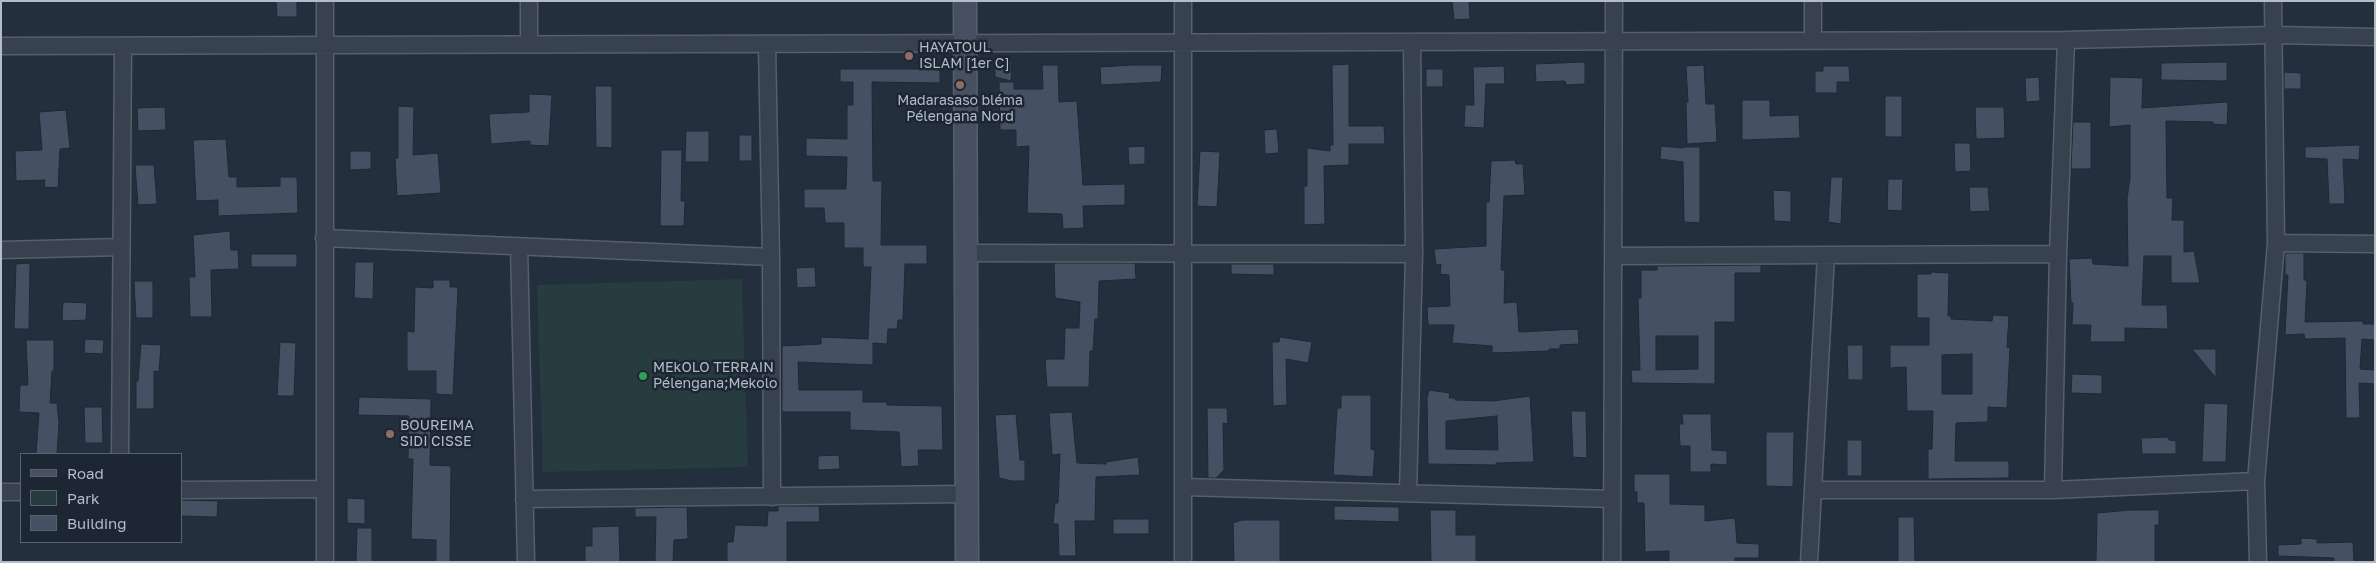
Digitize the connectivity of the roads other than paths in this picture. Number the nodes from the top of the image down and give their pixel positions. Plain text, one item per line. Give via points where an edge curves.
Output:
1 (325, 1) edge
2 (529, 1) edge
3 (966, 1) edge
4 (1183, 1) edge
5 (1614, 1) edge
6 (1813, 1) edge
7 (2273, 1) edge
8 (2274, 35) junction
9 (2375, 37) edge
10 (1813, 40) junction
11 (2066, 40) junction
12 (1614, 41) junction
13 (1183, 42) junction
14 (1412, 42) junction
15 (966, 43) junction
16 (529, 44) junction
17 (767, 44) junction
18 (325, 45) junction
19 (1, 46) edge
20 (123, 46) junction
21 (324, 238) junction
22 (2276, 243) junction
23 (2375, 244) edge
24 (519, 246) junction
25 (121, 248) junction
26 (1, 250) edge
27 (965, 254) junction
28 (1182, 254) junction
29 (1414, 254) junction
30 (2058, 254) junction
31 (1826, 255) junction
32 (1613, 256) junction
33 (771, 257) junction
34 (120, 453) edge
35 (2256, 481) junction
36 (1184, 487) junction
37 (325, 489) junction
38 (182, 490) edge
39 (1813, 490) junction
40 (2053, 490) junction
41 (1, 492) edge
42 (20, 492) edge
43 (1408, 493) junction
44 (966, 494) junction
45 (772, 497) junction
46 (524, 499) junction
47 (1612, 499) junction
48 (325, 562) edge
49 (526, 562) edge
50 (967, 562) edge
51 (1183, 562) edge
52 (1612, 562) edge
53 (1809, 562) edge
54 (2258, 562) edge

1 - 18 street
2 - 16 street
3 - 15 street
4 - 13 street
5 - 12 street
6 - 10 street
7 - 8 street
8 - 9 street
8 - 11 street
8 - 22 street
10 - 11 street
10 - 12 street
11 - 30 street
12 - 14 street
12 - 32 street
13 - 14 street
13 - 15 street
13 - 28 street
14 - 29 street
15 - 17 street
15 - 27 street
16 - 17 street
16 - 18 street
17 - 33 street
18 - 20 street
18 - 21 street
19 - 20 street
20 - 25 street
21 - 24 street
21 - 37 street
22 - 23 street
22 - 35 street
24 - 33 street
24 - 46 street
25 - 26 street
25 - 34 street
27 - 28 street
27 - 44 street
28 - 29 street
28 - 36 street
29 - 43 street
30 - 31 street
30 - 40 street
31 - 32 street
31 - 39 street
32 - 47 street
33 - 45 street
35 - 40 street
35 - 54 street
36 - 43 street
36 - 51 street
37 - 38 street
37 - 48 street
39 - 40 street
39 - 53 street
41 - 42 street
43 - 47 street
44 - 45 street
44 - 50 street
45 - 46 street
46 - 49 street
47 - 52 street

